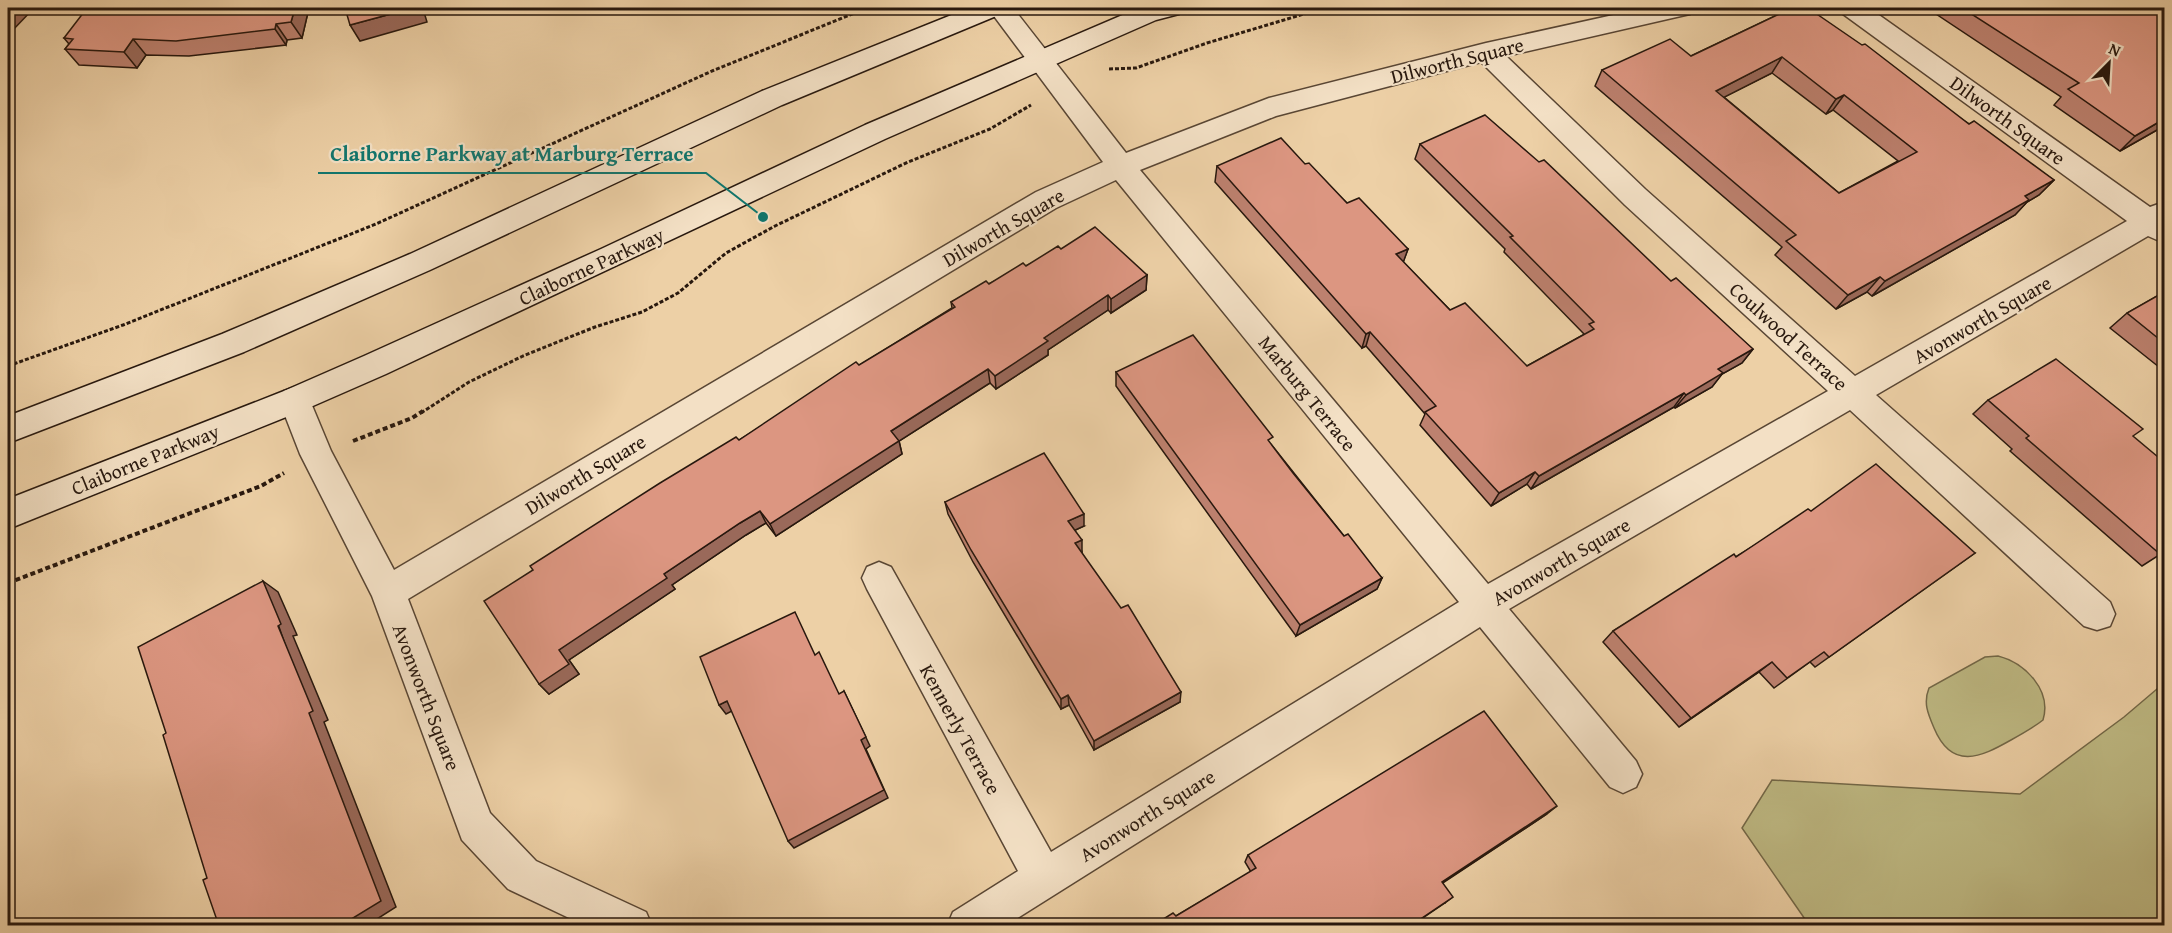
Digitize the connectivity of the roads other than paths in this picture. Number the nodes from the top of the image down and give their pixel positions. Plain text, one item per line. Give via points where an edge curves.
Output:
1 (993, 8) edge
2 (1000, 8) edge
3 (1170, 8) edge
4 (1681, 8) edge
5 (1852, 8) edge
6 (1486, 52) junction
7 (1048, 73) junction
8 (1121, 166) junction
9 (2160, 222) edge
10 (1853, 394) junction
11 (295, 400) junction
12 (8, 430) edge
13 (8, 513) edge
14 (879, 578) dead end
15 (388, 592) junction
16 (1483, 606) junction
17 (2097, 614) dead end
18 (1623, 774) dead end
19 (1044, 879) junction
20 (632, 926) edge
21 (967, 926) edge

1 - 12 street via 772,98 420,262 266,329
2 - 7 street, Marburg Terrace
3 - 7 street, Claiborne Parkway via 1149,14
4 - 6 street, Dilworth Square
5 - 9 street, Dilworth Square
6 - 8 street, Dilworth Square via 1269,108
6 - 10 street, Coulwood Terrace via 1635,197
7 - 8 street, Marburg Terrace
7 - 11 street, Claiborne Parkway via 875,132
8 - 15 street, Dilworth Square via 1046,200
8 - 16 street, Marburg Terrace
9 - 10 street, Avonworth Square
10 - 16 street, Avonworth Square
10 - 17 street, Coulwood Terrace
11 - 13 street, Claiborne Parkway
11 - 15 street, Avonworth Square via 316,454
14 - 19 street, Kennerly Terrace
15 - 20 street, Avonworth Square via 476,826 522,875
16 - 18 street, Marburg Terrace
16 - 19 street, Avonworth Square
19 - 21 street, Avonworth Square

